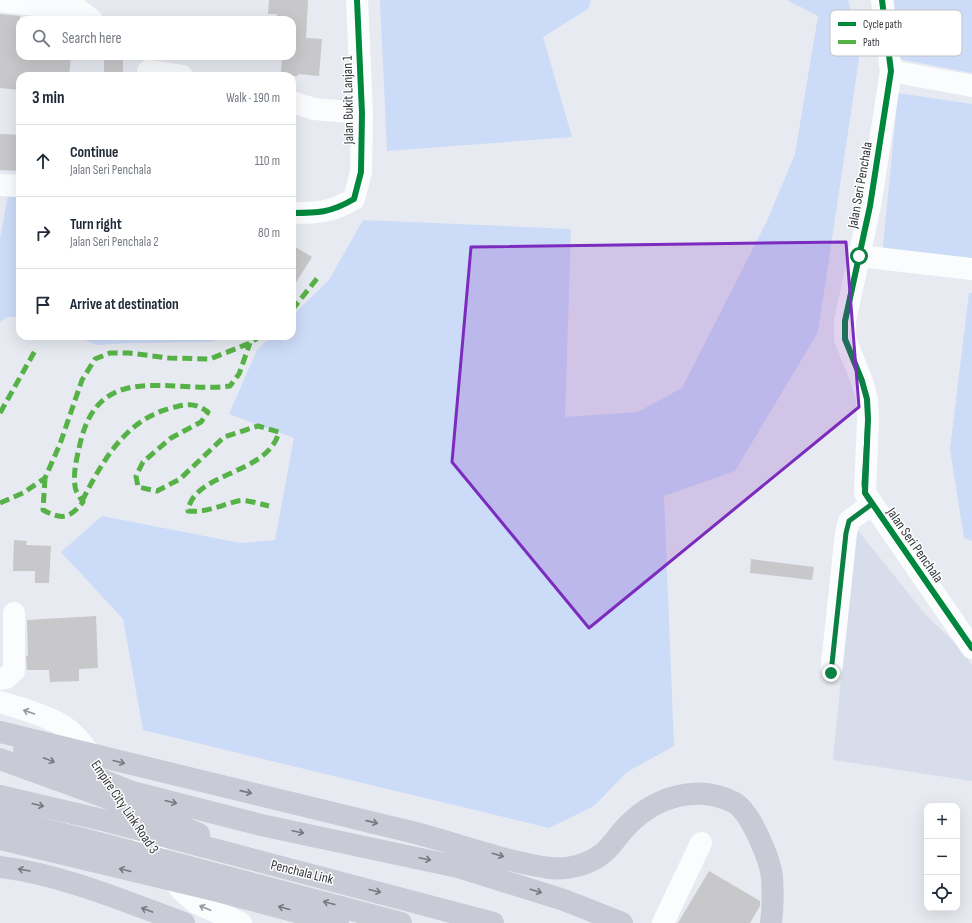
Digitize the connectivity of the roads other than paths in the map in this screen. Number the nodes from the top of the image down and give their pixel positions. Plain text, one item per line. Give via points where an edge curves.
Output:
1 (357, 0) edge
2 (882, 0) edge
3 (0, 1) edge
4 (883, 10) edge
5 (87, 16) edge
6 (889, 56) edge
7 (148, 71) dead end
8 (891, 71) junction
9 (155, 72) edge
10 (972, 86) edge
11 (296, 103) edge
12 (362, 113) junction
13 (0, 185) edge
14 (16, 186) edge
15 (296, 212) edge
16 (859, 256) junction
17 (972, 269) edge
18 (872, 504) junction
19 (14, 613) dead end
20 (962, 621) edge
21 (972, 648) edge
22 (831, 673) dead end
23 (0, 679) edge
24 (0, 702) edge
25 (0, 732) edge
26 (0, 739) edge
27 (0, 759) edge
28 (0, 774) edge
29 (0, 796) edge
30 (0, 818) edge
31 (111, 822) junction
32 (0, 839) edge
33 (701, 843) dead end
34 (102, 844) junction
35 (0, 867) edge
36 (283, 868) junction
37 (218, 891) junction
38 (184, 923) edge
39 (241, 923) edge
40 (338, 923) edge
41 (401, 923) edge
42 (493, 923) edge
43 (622, 923) edge
44 (663, 923) edge
45 (771, 923) edge

1 - 12 street, Jalan Bukit Lanjan 1
2 - 4 street, Jalan Seri Penchala
3 - 5 street via 79,10
6 - 8 street, Jalan Seri Penchala
7 - 9 street
8 - 10 street
8 - 16 street, Jalan Seri Penchala via 870,206
11 - 12 street via 314,109
12 - 15 street, Jalan Bukit Lanjan 1 via 361,172 354,199 324,212
13 - 14 street
16 - 17 street
16 - 18 street, Jalan Seri Penchala via 845,321 845,339 867,400 864,484 865,493
18 - 20 street, Jalan Seri Penchala
18 - 22 street via 849,521 846,533
19 - 23 street via 14,671 6,678
20 - 21 street, Jalan Seri Penchala
39 -> 24 street, Empire City Link Road 3 via 196,903 181,890 87,749 69,730 35,713
25 -> 45 highway via 411,831 552,868 582,865 602,854 628,824 651,806 680,794 705,794 735,802 751,821 763,846 772,875
26 -> 43 highway via 132,792 261,824 458,867 564,900
27 - 36 highway via 146,812
28 - 31 highway via 22,780
29 -> 31 highway
30 - 34 highway
31 - 36 highway, Penchala Link
37 -> 32 highway
33 - 44 street
34 - 37 highway
41 -> 34 highway, Penchala Link
38 -> 35 highway via 61,878
36 -> 42 highway, Penchala Link
40 -> 37 highway

